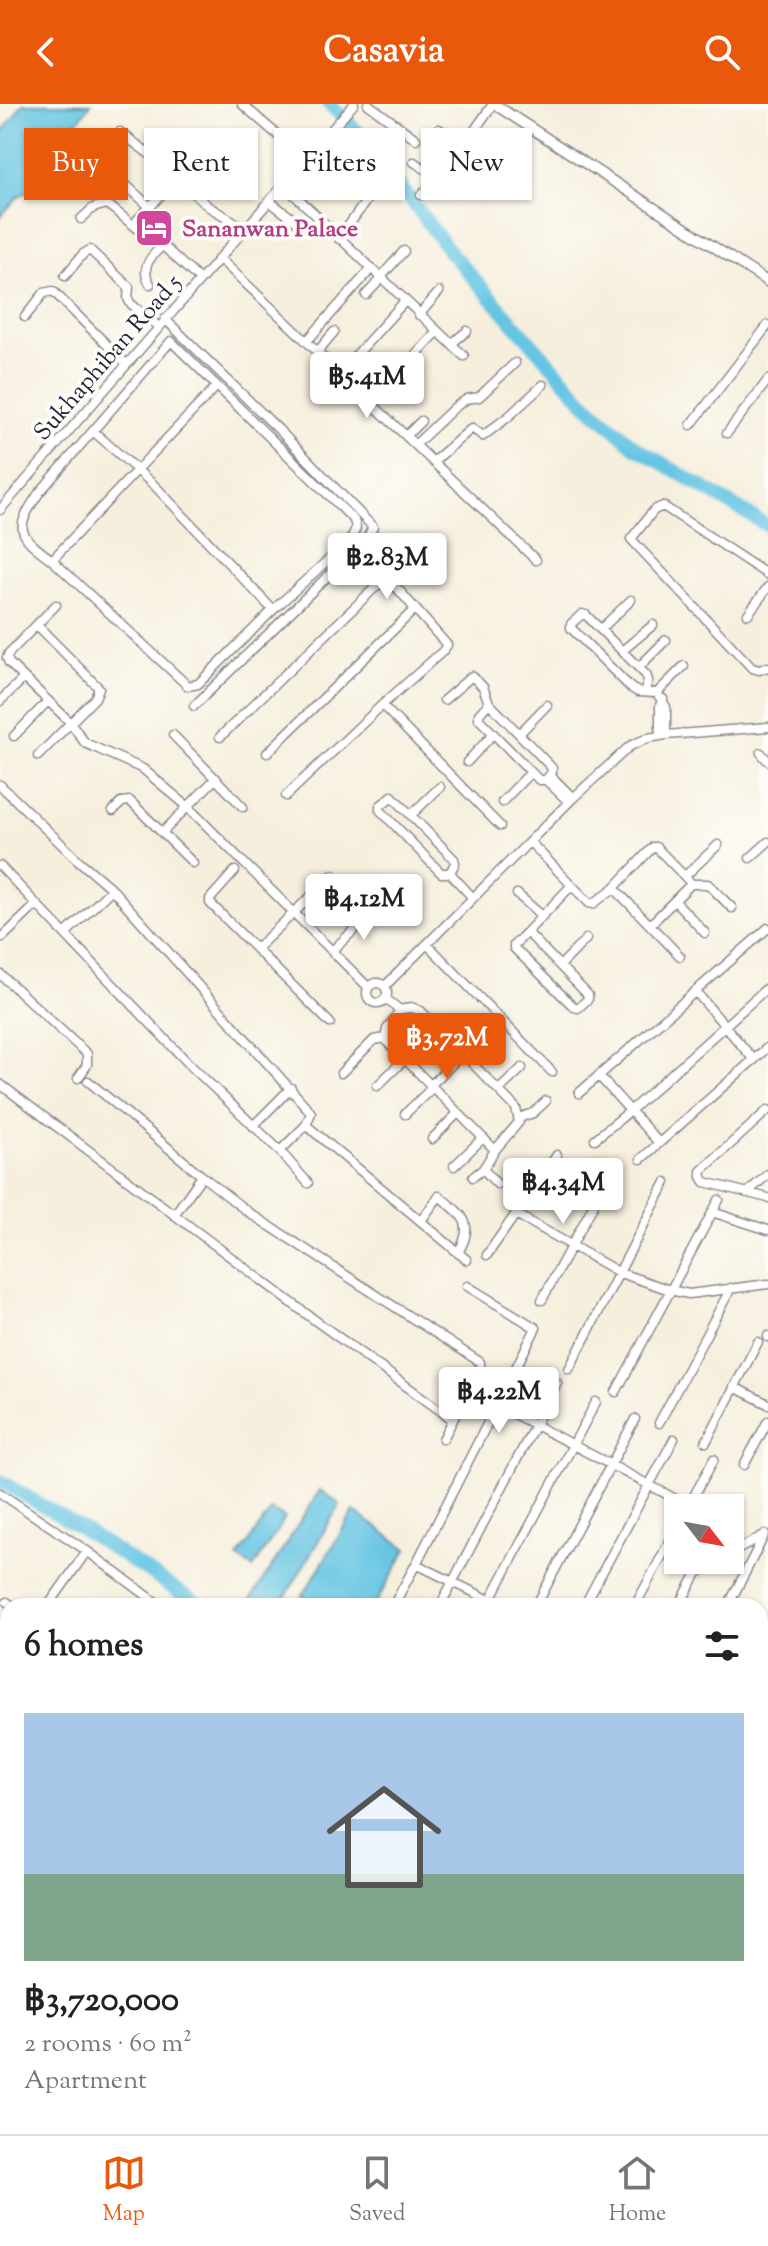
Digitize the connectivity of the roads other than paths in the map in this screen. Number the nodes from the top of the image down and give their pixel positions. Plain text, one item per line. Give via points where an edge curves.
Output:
1 (242, 104) edge
2 (368, 104) edge
3 (494, 104) edge
4 (352, 107) edge
5 (333, 128) edge
6 (477, 128) edge
7 (274, 132) edge
8 (128, 138) edge
9 (416, 139) dead end
10 (414, 162) dead end
11 (421, 167) edge
12 (128, 187) edge
13 (274, 195) edge
14 (156, 200) edge
15 (299, 200) edge
16 (269, 201) junction
17 (366, 201) dead end
18 (150, 207) junction
19 (81, 219) dead end
20 (297, 222) dead end
21 (245, 228) junction
22 (339, 239) junction
23 (159, 249) junction
24 (404, 251) dead end
25 (219, 258) junction
26 (371, 269) junction
27 (65, 276) dead end
28 (381, 278) junction
29 (767, 281) edge
30 (199, 282) junction
31 (150, 284) dead end
32 (439, 292) dead end
33 (366, 295) dead end
34 (405, 301) junction
35 (419, 315) junction
36 (25, 317) dead end
37 (162, 323) junction
38 (768, 325) edge
39 (467, 331) dead end
40 (334, 332) dead end
41 (437, 332) junction
42 (307, 341) junction
43 (451, 344) junction
44 (318, 351) junction
45 (464, 356) dead end
46 (515, 363) dead end
47 (126, 364) junction
48 (341, 372) junction
49 (768, 380) edge
50 (543, 385) dead end
51 (216, 387) junction
52 (372, 402) junction
53 (77, 421) junction
54 (421, 421) dead end
55 (691, 425) dead end
56 (92, 432) junction
57 (727, 433) dead end
58 (406, 436) junction
59 (415, 445) junction
60 (433, 462) junction
61 (137, 470) junction
62 (0, 510) edge
63 (359, 545) junction
64 (52, 560) junction
65 (536, 560) dead end
66 (768, 575) edge
67 (387, 576) junction
68 (768, 587) edge
69 (631, 600) dead end
70 (56, 605) dead end
71 (415, 609) junction
72 (273, 610) junction
73 (748, 614) dead end
74 (37, 625) junction
75 (653, 625) dead end
76 (601, 629) junction
77 (666, 640) dead end
78 (622, 651) junction
79 (684, 666) dead end
80 (639, 667) junction
81 (768, 667) edge
82 (24, 678) junction
83 (645, 691) junction
84 (660, 696) junction
85 (444, 700) dead end
86 (0, 701) edge
87 (48, 701) junction
88 (489, 703) junction
89 (382, 705) junction
90 (547, 705) dead end
91 (194, 706) dead end
92 (71, 723) junction
93 (768, 727) edge
94 (493, 734) junction
95 (519, 734) junction
96 (173, 735) dead end
97 (14, 736) dead end
98 (663, 736) junction
99 (220, 737) dead end
100 (267, 753) dead end
101 (761, 753) dead end
102 (38, 756) dead end
103 (768, 761) edge
104 (467, 762) dead end
105 (531, 772) junction
106 (548, 777) junction
107 (216, 778) junction
108 (0, 785) edge
109 (440, 787) dead end
110 (286, 796) dead end
111 (571, 800) junction
112 (502, 802) dead end
113 (187, 806) junction
114 (243, 807) dead end
115 (113, 811) dead end
116 (411, 815) junction
117 (500, 826) dead end
118 (162, 833) junction
119 (530, 842) junction
120 (768, 842) edge
121 (718, 845) dead end
122 (750, 858) dead end
123 (193, 863) dead end
124 (0, 866) edge
125 (235, 871) dead end
126 (450, 873) junction
127 (333, 875) dead end
128 (685, 876) junction
129 (691, 884) junction
130 (572, 885) junction
131 (614, 888) junction
132 (112, 889) junction
133 (517, 894) dead end
134 (473, 898) junction
135 (675, 901) junction
136 (36, 905) junction
137 (732, 908) dead end
138 (375, 910) dead end
139 (294, 913) junction
140 (542, 916) junction
141 (650, 925) junction
142 (768, 928) edge
143 (527, 932) junction
144 (705, 933) dead end
145 (65, 934) junction
146 (3, 937) dead end
147 (586, 939) dead end
148 (427, 944) junction
149 (257, 948) junction
150 (332, 951) junction
151 (680, 956) dead end
152 (557, 963) junction
153 (0, 974) edge
154 (542, 975) junction
155 (385, 986) junction
156 (368, 987) junction
157 (768, 987) edge
158 (696, 992) junction
159 (386, 999) junction
160 (400, 1010) junction
161 (421, 1011) junction
162 (330, 1023) dead end
163 (725, 1025) junction
164 (388, 1042) junction
165 (768, 1047) edge
166 (463, 1053) junction
167 (404, 1060) junction
168 (754, 1060) junction
169 (522, 1068) dead end
170 (552, 1072) dead end
171 (341, 1073) dead end
172 (600, 1077) junction
173 (78, 1078) dead end
174 (88, 1081) dead end
175 (0, 1084) edge
176 (377, 1086) dead end
177 (431, 1087) junction
178 (291, 1088) junction
179 (499, 1090) junction
180 (579, 1093) dead end
181 (546, 1101) dead end
182 (768, 1110) edge
183 (630, 1111) junction
184 (458, 1113) junction
185 (405, 1114) dead end
186 (519, 1118) junction
187 (306, 1125) junction
188 (253, 1126) junction
189 (483, 1138) junction
190 (432, 1139) dead end
191 (595, 1139) dead end
192 (659, 1143) junction
193 (495, 1150) junction
194 (280, 1151) junction
195 (557, 1155) dead end
196 (641, 1159) dead end
197 (454, 1166) dead end
198 (483, 1169) junction
199 (613, 1169) dead end
200 (768, 1174) edge
201 (202, 1176) junction
202 (473, 1177) dead end
203 (666, 1182) dead end
204 (308, 1183) dead end
205 (497, 1184) dead end
206 (747, 1193) junction
207 (768, 1198) edge
208 (719, 1200) dead end
209 (712, 1212) junction
210 (516, 1214) junction
211 (174, 1215) junction
212 (421, 1221) junction
213 (768, 1230) edge
214 (571, 1245) junction
215 (458, 1253) junction
216 (487, 1255) dead end
217 (467, 1260) dead end
218 (620, 1273) junction
219 (768, 1284) edge
220 (467, 1286) dead end
221 (731, 1288) junction
222 (670, 1290) junction
223 (542, 1300) dead end
224 (758, 1342) dead end
225 (569, 1369) dead end
226 (557, 1383) dead end
227 (734, 1387) junction
228 (616, 1392) dead end
229 (596, 1402) dead end
230 (768, 1404) edge
231 (497, 1405) junction
232 (452, 1419) junction
233 (635, 1419) dead end
234 (768, 1421) edge
235 (659, 1423) dead end
236 (535, 1425) junction
237 (443, 1439) dead end
238 (674, 1439) dead end
239 (706, 1442) dead end
240 (573, 1445) junction
241 (714, 1459) dead end
242 (611, 1465) junction
243 (744, 1465) dead end
244 (650, 1486) junction
245 (0, 1493) edge
246 (664, 1494) edge
247 (695, 1494) edge
248 (766, 1534) edge
249 (744, 1546) edge
250 (87, 1551) junction
251 (664, 1552) edge
252 (416, 1564) junction
253 (696, 1574) edge
254 (453, 1581) junction
255 (54, 1598) edge
256 (150, 1598) edge
257 (397, 1598) edge
258 (444, 1598) edge
259 (481, 1598) edge
260 (492, 1598) edge
261 (540, 1598) edge
262 (588, 1598) edge
263 (639, 1598) edge
264 (683, 1598) edge
265 (732, 1598) edge

1 - 7 street
2 - 9 street
3 - 6 street
3 - 29 street
4 - 5 street, Sukhaphiban Road 5
8 - 21 street via 209,207
10 - 11 street
12 - 18 street
13 - 16 street, Sukhaphiban Road 5
14 - 18 street
15 - 22 street
16 - 20 street
16 - 21 street, Sukhaphiban Road 5
17 - 22 street
18 - 30 street via 138,223
19 - 23 street via 107,204
21 - 25 street, Sukhaphiban Road 5
22 - 26 street
23 - 30 street
23 - 31 street via 145,271
24 - 28 street
25 - 30 street, Sukhaphiban Road 5
25 - 42 street
26 - 28 street
26 - 42 street
27 - 37 street via 90,250 129,287 130,303
28 - 33 street
28 - 34 street
30 - 37 street, Sukhaphiban Road 5
32 - 35 street
34 - 35 street
34 - 48 street
35 - 41 street
36 - 47 street via 44,293 53,291
37 - 47 street, Sukhaphiban Road 5
37 - 63 street via 278,429 372,525
38 - 55 street via 756,351
39 - 43 street
40 - 44 street
41 - 43 street
41 - 52 street
42 - 44 street
43 - 45 street
44 - 48 street
46 - 59 street via 479,397 455,407
47 - 53 street, Sukhaphiban Road 5
48 - 52 street
49 - 57 street
50 - 60 street via 483,436 472,428
51 - 56 street via 171,341
51 - 61 street
51 - 72 street via 354,520 351,539
52 - 58 street
53 - 56 street
53 - 62 street, Sukhaphiban Road 5
54 - 58 street
56 - 61 street
56 - 64 street via 23,517 22,528 32,545
58 - 59 street
59 - 60 street
60 - 65 street
61 - 64 street
61 - 72 street
63 - 67 street
63 - 91 street
64 - 72 street via 188,686 198,684
66 - 81 street via 663,506 631,539 752,668
67 - 71 street
67 - 99 street
68 - 73 street
69 - 76 street
70 - 74 street
71 - 89 street via 447,645
71 - 100 street
74 - 82 street via 7,658
74 - 92 street via 99,688
75 - 78 street
76 - 78 street
76 - 83 street via 584,614 570,626 631,688
77 - 80 street
78 - 80 street
79 - 84 street
80 - 83 street via 648,680
82 - 86 street
82 - 87 street
83 - 84 street
84 - 98 street via 666,707
85 - 88 street via 472,676
87 - 92 street
87 - 97 street
88 - 94 street via 478,717
88 - 95 street
89 - 110 street
89 - 117 street
90 - 95 street
92 - 102 street
92 - 113 street via 85,743 143,769
93 - 98 street
94 - 104 street
94 - 105 street
95 - 106 street via 552,768
96 - 107 street
98 - 111 street via 630,746
101 - 103 street
105 - 106 street via 541,782
105 - 112 street
106 - 111 street
107 - 113 street
107 - 114 street
108 - 132 street
109 - 116 street
111 - 119 street
113 - 118 street
113 - 139 street
115 - 118 street via 130,801
116 - 126 street via 454,859
116 - 126 street via 392,796 379,807 441,873
118 - 123 street
119 - 130 street
119 - 134 street
120 - 122 street
121 - 128 street
124 - 136 street
125 - 149 street via 210,902
126 - 134 street
127 - 139 street
128 - 129 street
128 - 131 street via 653,847
129 - 135 street
129 - 137 street via 708,884
130 - 131 street via 593,904
130 - 140 street
131 - 141 street
132 - 145 street
132 - 178 street
133 - 140 street
134 - 148 street
135 - 141 street
135 - 144 street
136 - 145 street
136 - 146 street
138 - 150 street
139 - 149 street
139 - 150 street
140 - 143 street
141 - 151 street
142 - 158 street
143 - 152 street
143 - 154 street via 514,947
145 - 188 street
147 - 152 street
148 - 155 street
148 - 170 street
149 - 162 street
150 - 156 street
152 - 154 street
152 - 154 street via 589,997 578,1008
153 - 173 street via 87,1054
155 - 156 street
155 - 159 street
156 - 159 street via 372,1002
157 - 163 street
158 - 163 street
158 - 172 street
159 - 160 street
160 - 161 street
160 - 164 street via 387,1029
161 - 164 street
161 - 166 street
163 - 168 street
163 - 183 street
164 - 167 street
164 - 171 street via 374,1040
165 - 168 street
166 - 177 street
166 - 179 street
167 - 176 street
167 - 177 street
168 - 192 street
169 - 179 street
172 - 180 street
172 - 183 street
174 - 201 street
175 - 211 street
177 - 184 street
177 - 185 street
178 - 187 street via 311,1113
178 - 188 street
179 - 186 street
181 - 186 street
182 - 206 street via 701,1171 705,1182
183 - 191 street
183 - 192 street
184 - 189 street
184 - 190 street
186 - 193 street
187 - 194 street
187 - 212 street
188 - 194 street
189 - 193 street
189 - 197 street
192 - 196 street
193 - 198 street
194 - 204 street
195 - 210 street
198 - 202 street
198 - 205 street
199 - 214 street
200 - 206 street
201 - 211 street
201 - 232 street via 480,1362
203 - 218 street
206 - 207 street
208 - 209 street
209 - 213 street
209 - 222 street
210 - 214 street
210 - 216 street
211 - 232 street
212 - 215 street
212 - 215 street via 439,1196 464,1216 466,1233
214 - 218 street
214 - 223 street
215 - 217 street
218 - 222 street
218 - 225 street
219 - 221 street
220 - 231 street via 536,1328
221 - 222 street via 689,1294
221 - 235 street
222 - 228 street
224 - 227 street
226 - 236 street
227 - 230 street
227 - 239 street
229 - 240 street
231 - 236 street
231 - 252 street
232 - 237 street
233 - 242 street
234 - 243 street
236 - 240 street
236 - 254 street
238 - 244 street
240 - 242 street
240 - 260 street
241 - 247 street
242 - 244 street
242 - 261 street
244 - 246 street
244 - 262 street
245 - 250 street
248 - 249 street
248 - 265 street
250 - 255 street
250 - 256 street
251 - 263 street
252 - 254 street
252 - 257 street
253 - 264 street
254 - 258 street
254 - 259 street

